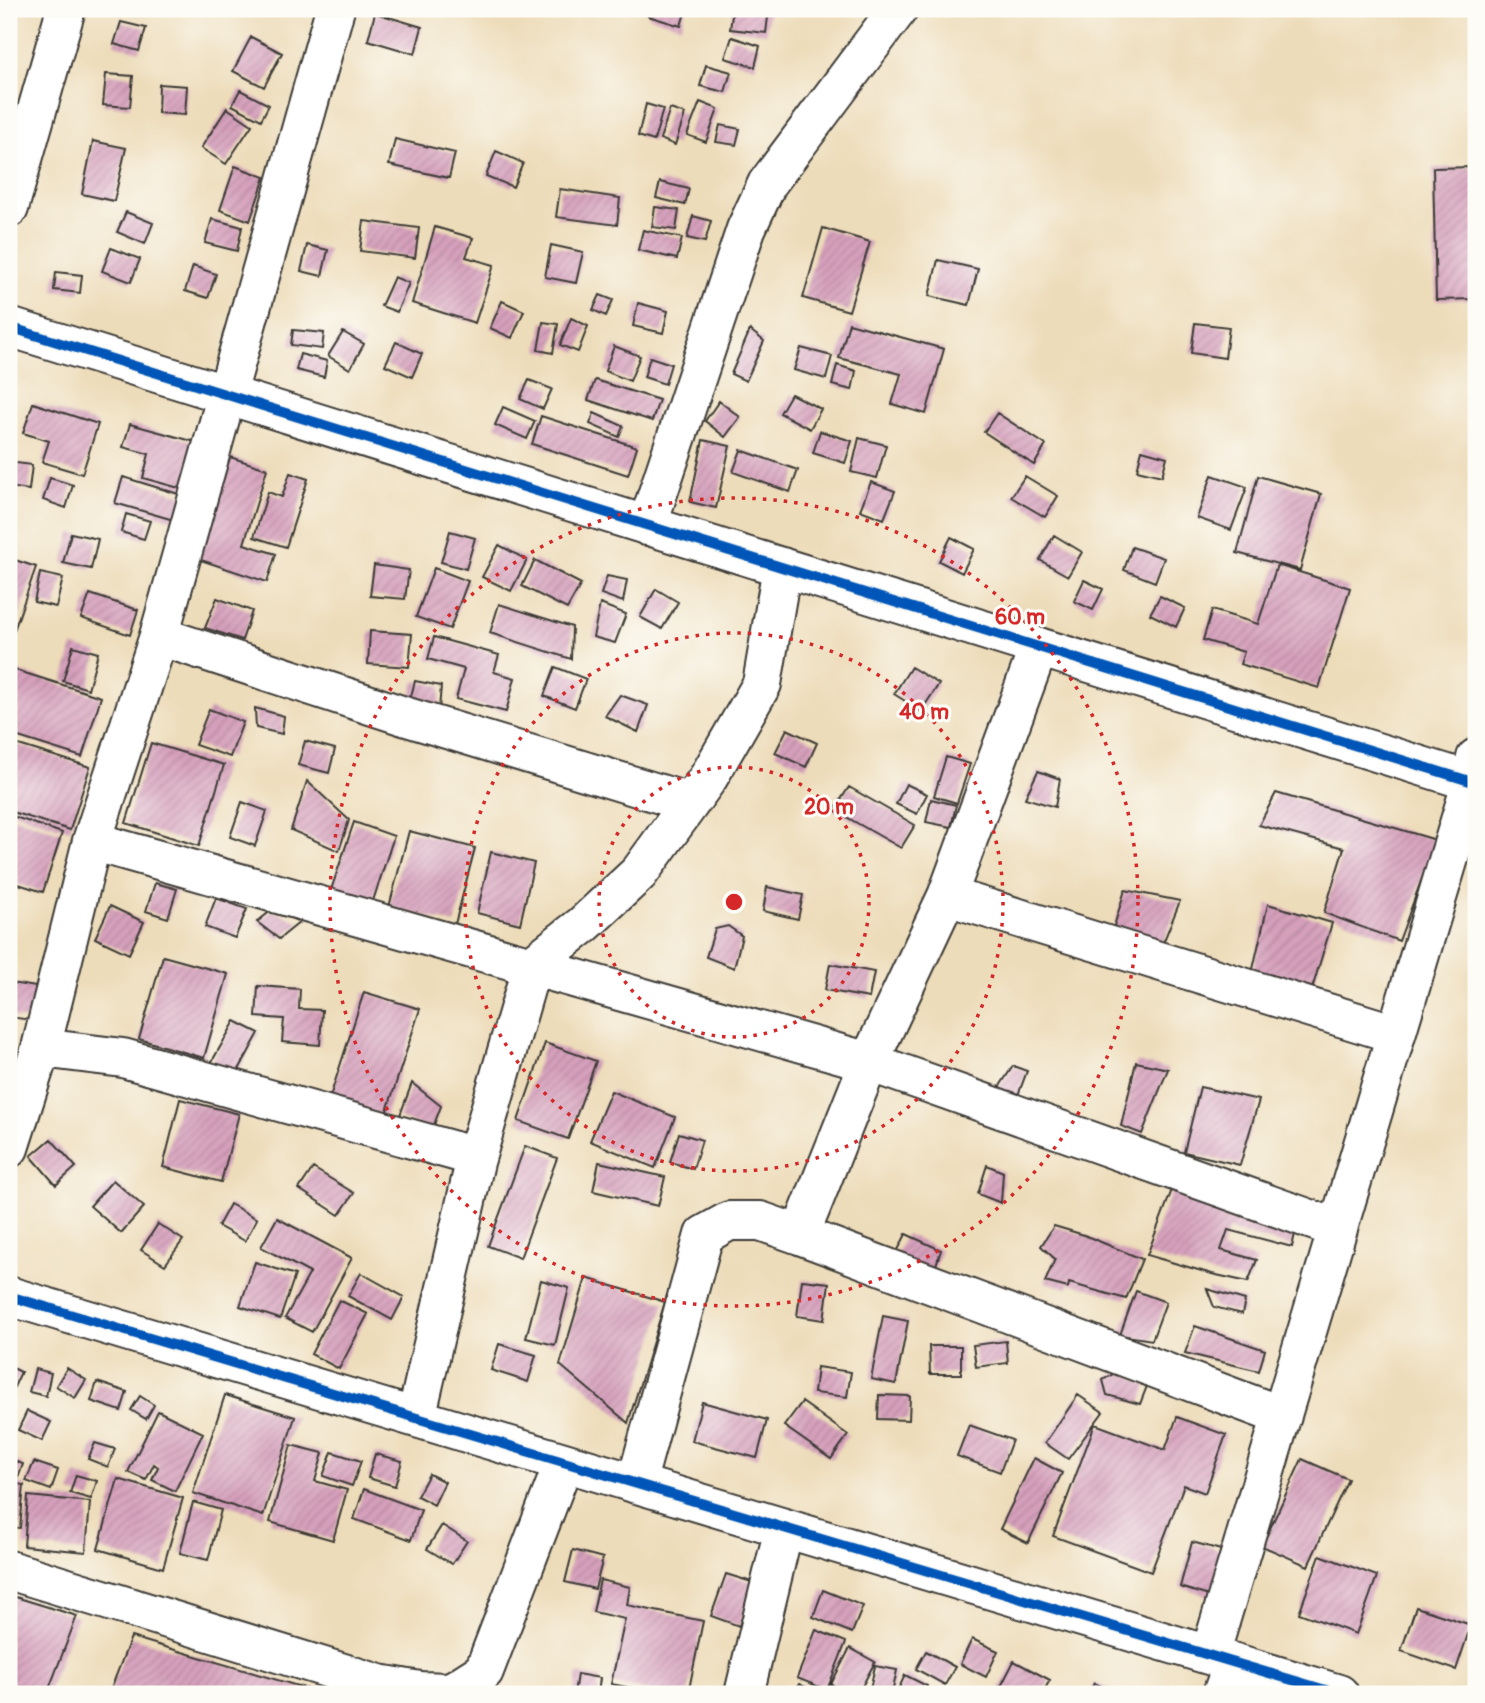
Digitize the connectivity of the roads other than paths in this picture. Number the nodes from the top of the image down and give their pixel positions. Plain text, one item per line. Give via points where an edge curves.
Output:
1 (66, 9) edge
2 (335, 9) edge
3 (898, 9) edge
4 (9, 208) edge
5 (9, 327) edge
6 (226, 395) junction
7 (647, 526) junction
8 (782, 567) junction
9 (159, 636) junction
10 (1039, 647) junction
11 (1475, 774) edge
12 (690, 803) junction
13 (92, 841) junction
14 (947, 896) junction
15 (532, 965) junction
16 (1396, 1034) junction
17 (41, 1048) junction
18 (869, 1062) junction
19 (9, 1148) edge
20 (476, 1157) junction
21 (1338, 1229) junction
22 (800, 1235) junction
23 (9, 1296) edge
24 (1282, 1416) junction
25 (416, 1418) junction
26 (564, 1462) junction
27 (636, 1484) junction
28 (785, 1528) junction
29 (9, 1570) edge
30 (1222, 1671) edge
31 (363, 1686) edge
32 (744, 1694) edge
33 (1339, 1694) edge

1 - 4 street
2 - 6 street
3 - 7 street via 767,184 746,229
5 - 6 street
6 - 7 street
6 - 9 street
7 - 8 street
8 - 10 street
8 - 12 street via 762,684
9 - 12 street
9 - 13 street
10 - 11 street
10 - 14 street
11 - 16 street
12 - 15 street via 639,873
13 - 15 street
13 - 17 street
14 - 16 street
14 - 18 street
15 - 18 street
15 - 20 street
16 - 21 street
17 - 19 street
17 - 20 street via 123,1058
18 - 21 street
18 - 22 street
20 - 25 street
21 - 24 street
22 - 24 street
22 - 27 street via 760,1221 729,1221 704,1235
23 - 25 street
24 - 30 street
25 - 26 street
26 - 27 street
26 - 31 street via 484,1671 452,1692
27 - 28 street
28 - 30 street
28 - 32 street
29 - 31 street
30 - 33 street

